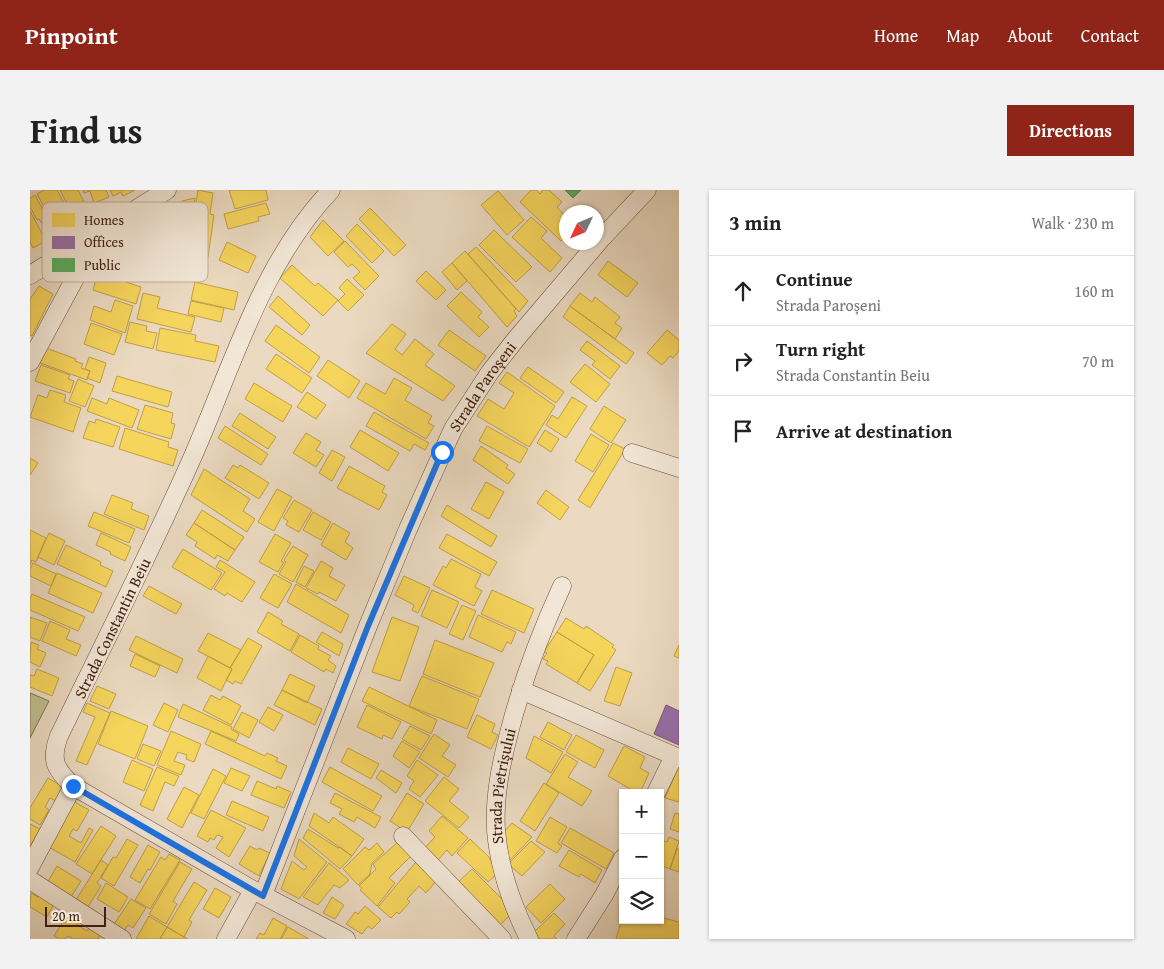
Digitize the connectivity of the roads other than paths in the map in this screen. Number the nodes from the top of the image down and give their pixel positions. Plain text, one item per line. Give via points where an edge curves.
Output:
1 (167, 190) edge
2 (331, 190) edge
3 (647, 190) edge
4 (147, 202) edge
5 (42, 267) edge
6 (30, 275) edge
7 (73, 282) edge
8 (30, 362) edge
9 (632, 453) dead end
10 (679, 468) edge
11 (562, 586) dead end
12 (521, 690) junction
13 (677, 757) edge
14 (73, 786) junction
15 (658, 789) edge
16 (403, 836) dead end
17 (619, 866) edge
18 (30, 867) edge
19 (30, 880) edge
20 (258, 893) junction
21 (122, 939) edge
22 (226, 939) edge
23 (346, 939) edge
24 (502, 939) edge
25 (529, 939) edge
26 (576, 939) edge

1 - 4 street
2 - 14 street, Strada Constantin Beiu via 302,224 272,270 167,514 59,736 54,763
3 - 20 street, Strada Paroșeni via 516,339 490,372 454,429 426,488
5 - 6 street
7 - 8 street
9 - 10 street
11 - 12 street, Strada Pietrișului via 536,645
12 - 13 street
12 - 25 street, Strada Pietrișului via 500,771 496,830 508,891
13 - 15 street
14 - 18 street
14 - 20 street, Strada Constantin Beiu
16 - 24 street
17 - 26 street
19 - 21 street
20 - 22 street, Strada Paroșeni
20 - 23 street, Strada Constantin Beiu

